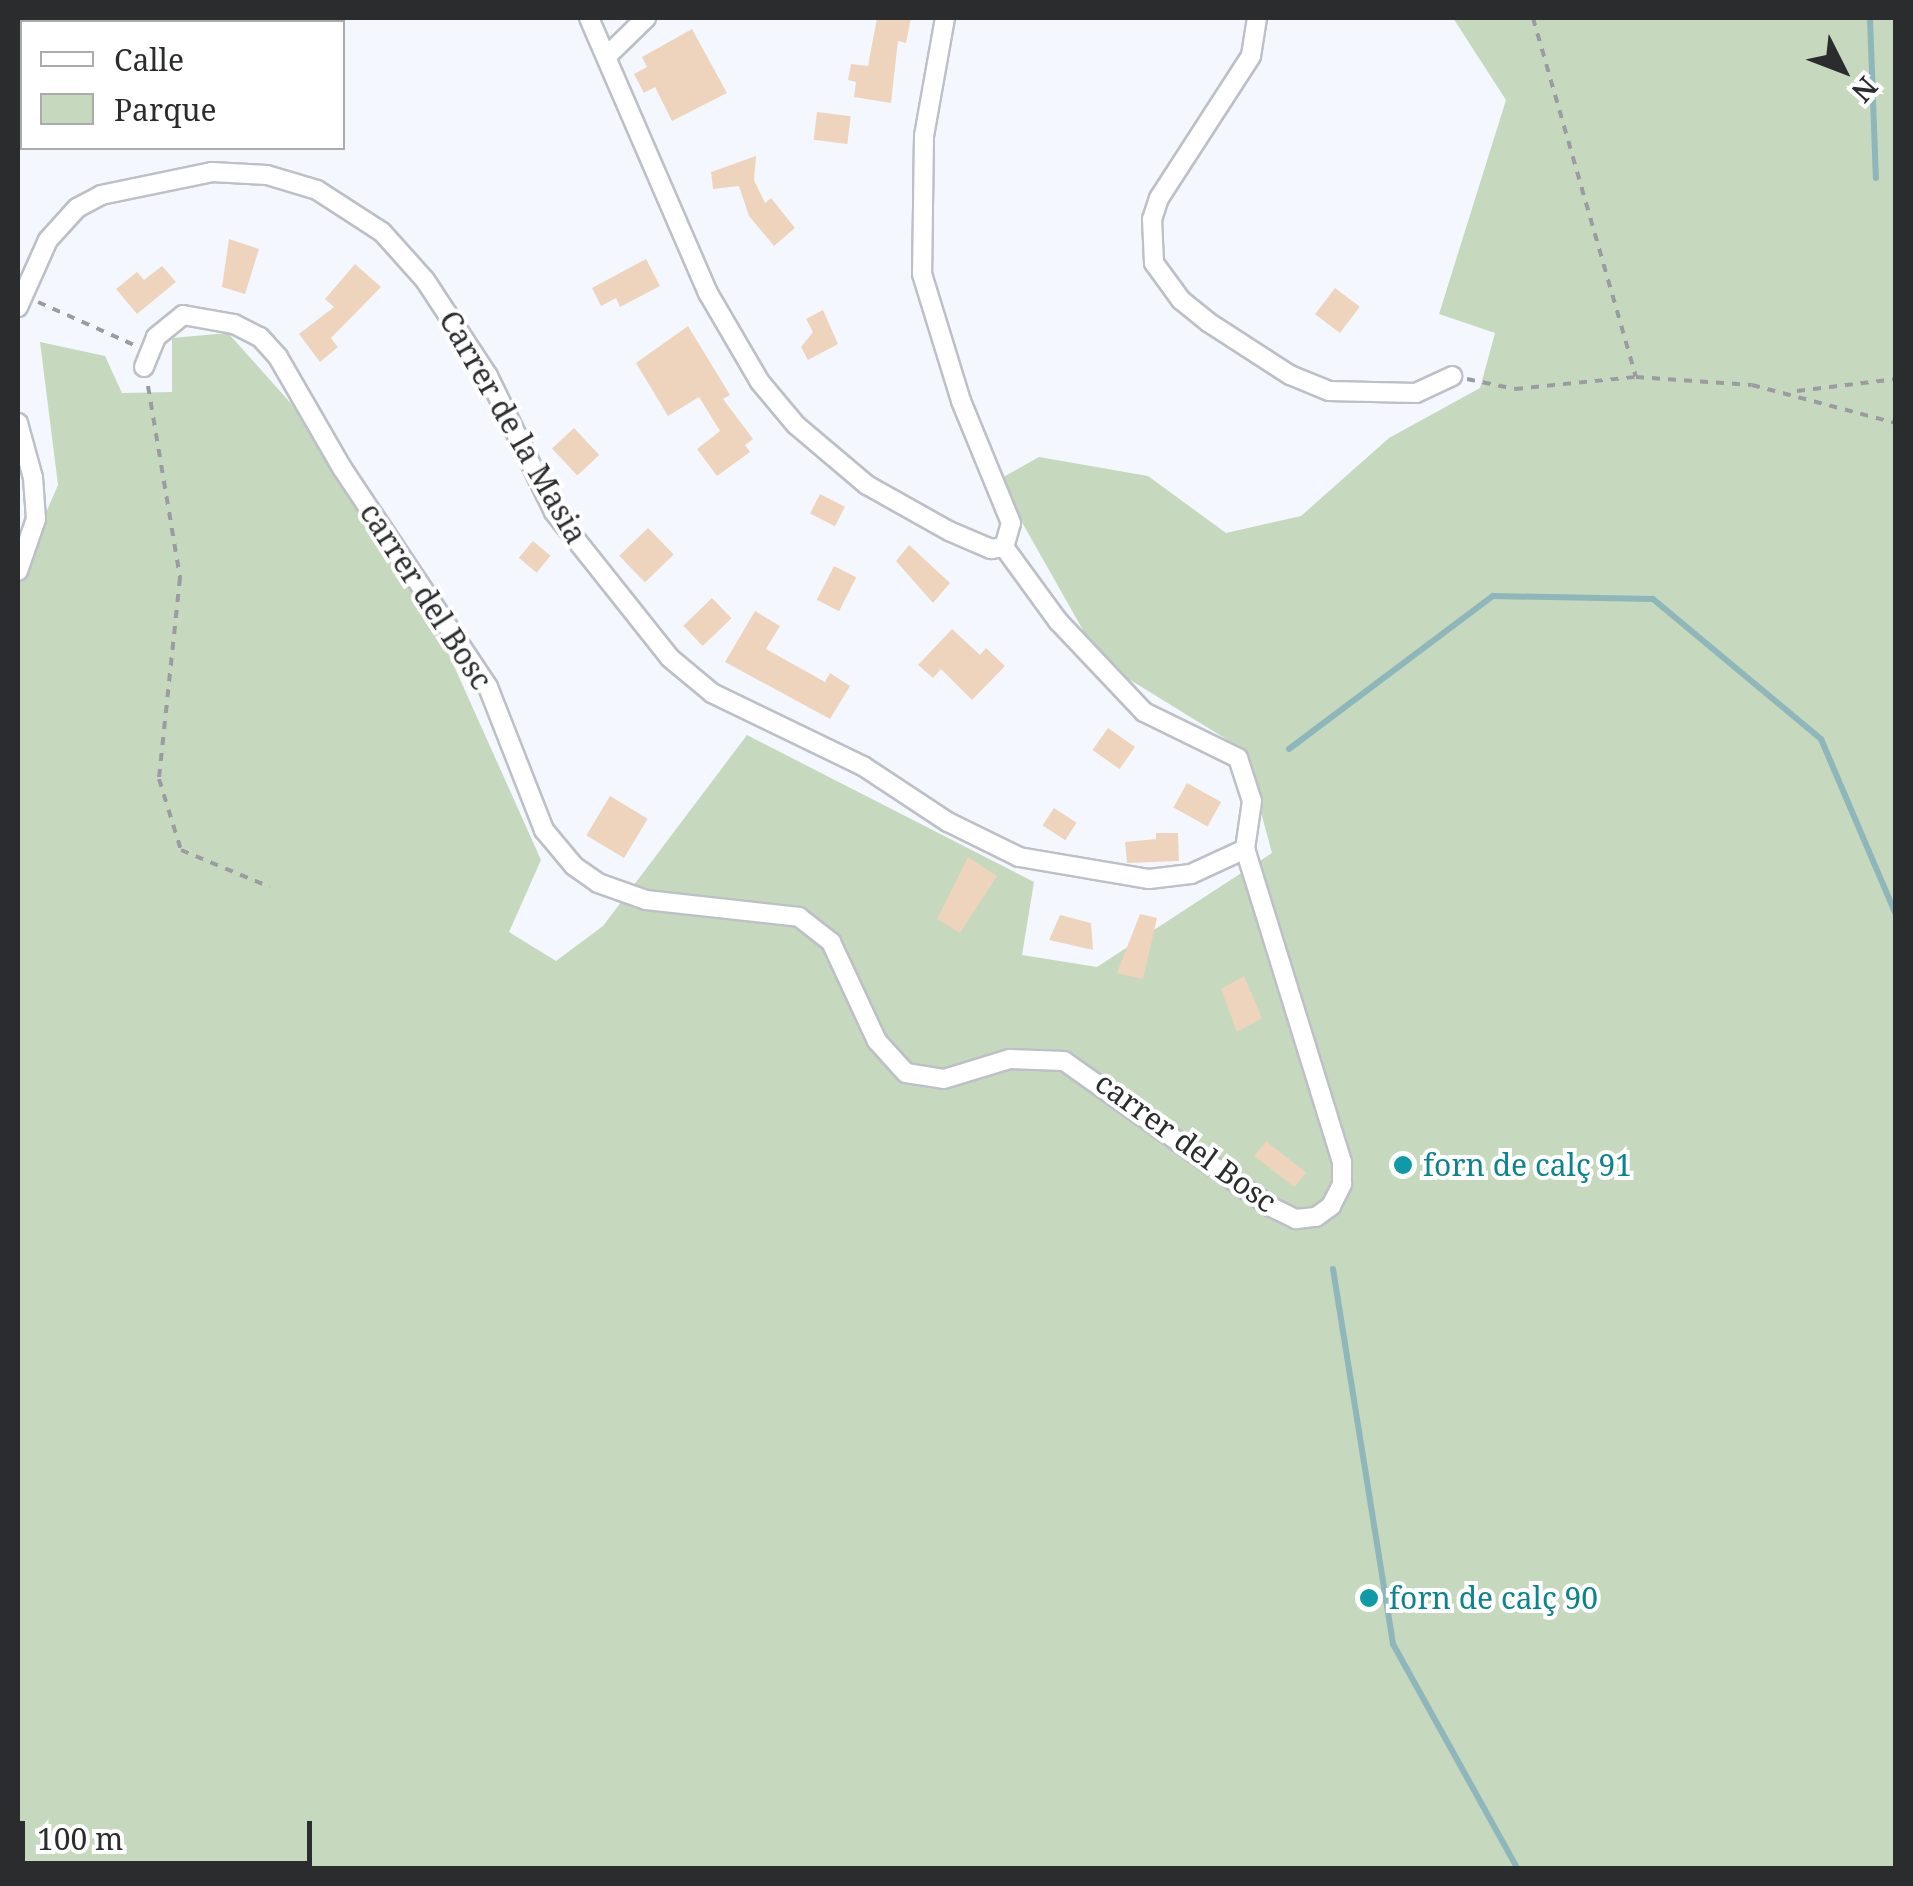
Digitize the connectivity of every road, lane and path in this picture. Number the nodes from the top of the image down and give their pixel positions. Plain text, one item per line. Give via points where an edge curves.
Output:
1 (589, 18) edge
2 (646, 18) edge
3 (945, 18) edge
4 (1256, 18) edge
5 (1532, 18) edge
6 (608, 55) junction
7 (19, 301) edge
8 (146, 359) junction
9 (1452, 376) joint
10 (1636, 377) junction
11 (1896, 379) edge
12 (1792, 392) junction
13 (18, 422) edge
14 (1896, 423) edge
15 (1004, 547) junction
16 (18, 570) edge
17 (1245, 849) junction
18 (270, 887) dead end

1 - 6 street
2 - 6 street
3 - 15 street via 924,136 922,274 961,401 1012,523
4 - 9 street via 1250,56 1159,198 1152,219 1154,263 1181,300 1208,322 1328,392 1416,393
5 - 10 path
6 - 15 street via 708,293 760,382 796,425 867,486 980,545
7 - 8 path
7 - 17 street, Carrer de la Masia via 48,240 77,208 102,195 212,172 267,175 317,190 382,232 425,280 488,376 554,512 670,658 712,693 864,766 948,822 1019,856 1149,879 1191,874
8 - 17 street, carrer del Bosc via 168,322 204,314 260,337 278,357 342,468 488,687 544,830 574,866 598,883 646,900 799,917 830,942 877,1041 906,1073 923,1080 1010,1059 1064,1061 1270,1207 1296,1219 1316,1217 1342,1184 1342,1162
8 - 18 path via 180,578 159,779 180,850
9 - 10 path via 1515,389
10 - 12 path
11 - 12 path
12 - 14 path
13 - 16 street via 34,478 36,520
15 - 17 street via 1058,621 1144,712 1238,758 1252,802

